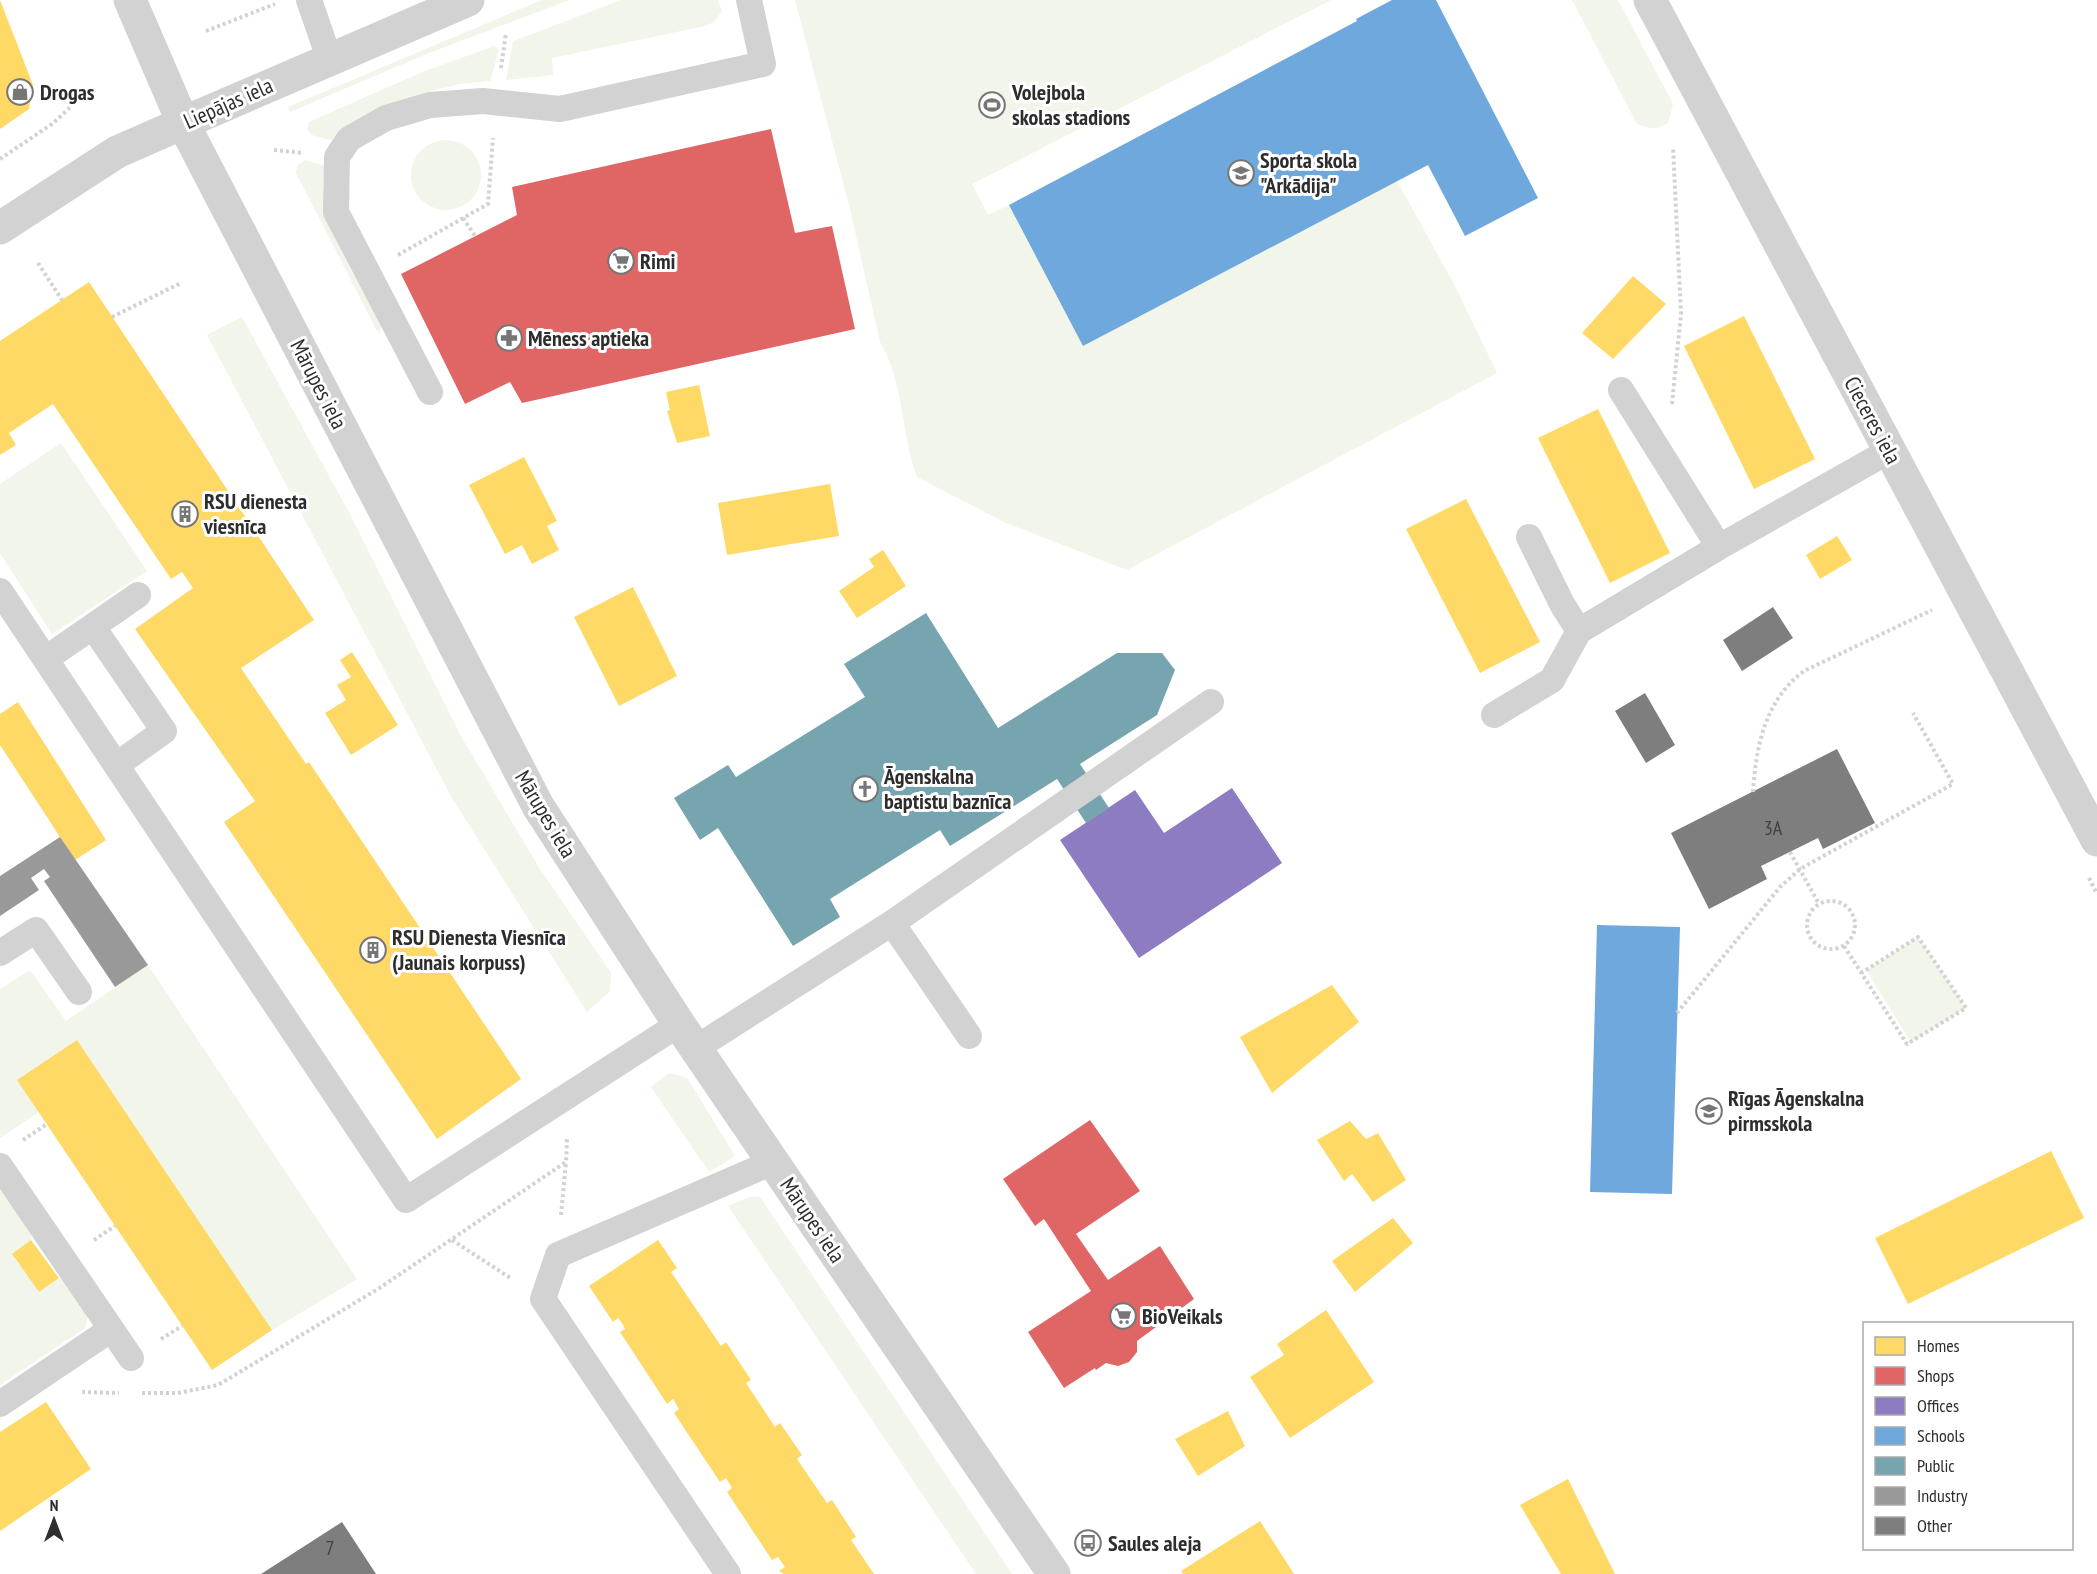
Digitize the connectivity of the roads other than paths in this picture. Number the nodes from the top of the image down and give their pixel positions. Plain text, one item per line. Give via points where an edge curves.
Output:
1 (130, 0) edge
2 (309, 0) edge
3 (468, 0) edge
4 (749, 0) edge
5 (1650, 0) edge
6 (329, 58) junction
7 (183, 123) junction
8 (0, 228) edge
9 (1621, 390) dead end
10 (430, 392) dead end
11 (1889, 451) junction
12 (1529, 537) dead end
13 (1719, 547) junction
14 (0, 591) edge
15 (138, 595) dead end
16 (93, 627) junction
17 (1579, 632) junction
18 (47, 658) junction
19 (1211, 702) dead end
20 (1494, 715) dead end
21 (118, 764) junction
22 (2097, 840) edge
23 (892, 923) junction
24 (0, 953) edge
25 (79, 992) dead end
26 (688, 1036) junction
27 (969, 1036) dead end
28 (774, 1162) junction
29 (0, 1166) edge
30 (110, 1330) junction
31 (130, 1358) dead end
32 (10, 1397) edge
33 (728, 1574) edge
34 (1054, 1574) edge

1 - 7 street, Mārupes iela
2 - 6 lane
3 - 6 street, Liepājas iela
4 - 10 lane via 763,64 560,109 496,101 430,105 386,118 349,139 337,157 336,212
5 - 11 street, Cieceres iela
6 - 7 street, Liepājas iela
7 - 8 street, Liepājas iela via 117,152
7 - 26 street, Mārupes iela via 538,806
9 - 13 lane
11 - 13 lane
11 - 22 street, Cieceres iela
12 - 17 lane
13 - 17 lane
14 - 18 lane
15 - 16 lane
16 - 18 lane
16 - 21 lane via 164,731
17 - 20 lane via 1552,680
18 - 21 lane
19 - 23 lane
21 - 26 lane via 406,1200 570,1094
23 - 26 lane
23 - 27 lane
24 - 25 lane via 36,930
26 - 28 street, Mārupes iela
28 - 33 lane via 558,1255 543,1299
28 - 34 street, Mārupes iela
29 - 30 lane
30 - 31 lane
30 - 32 lane

